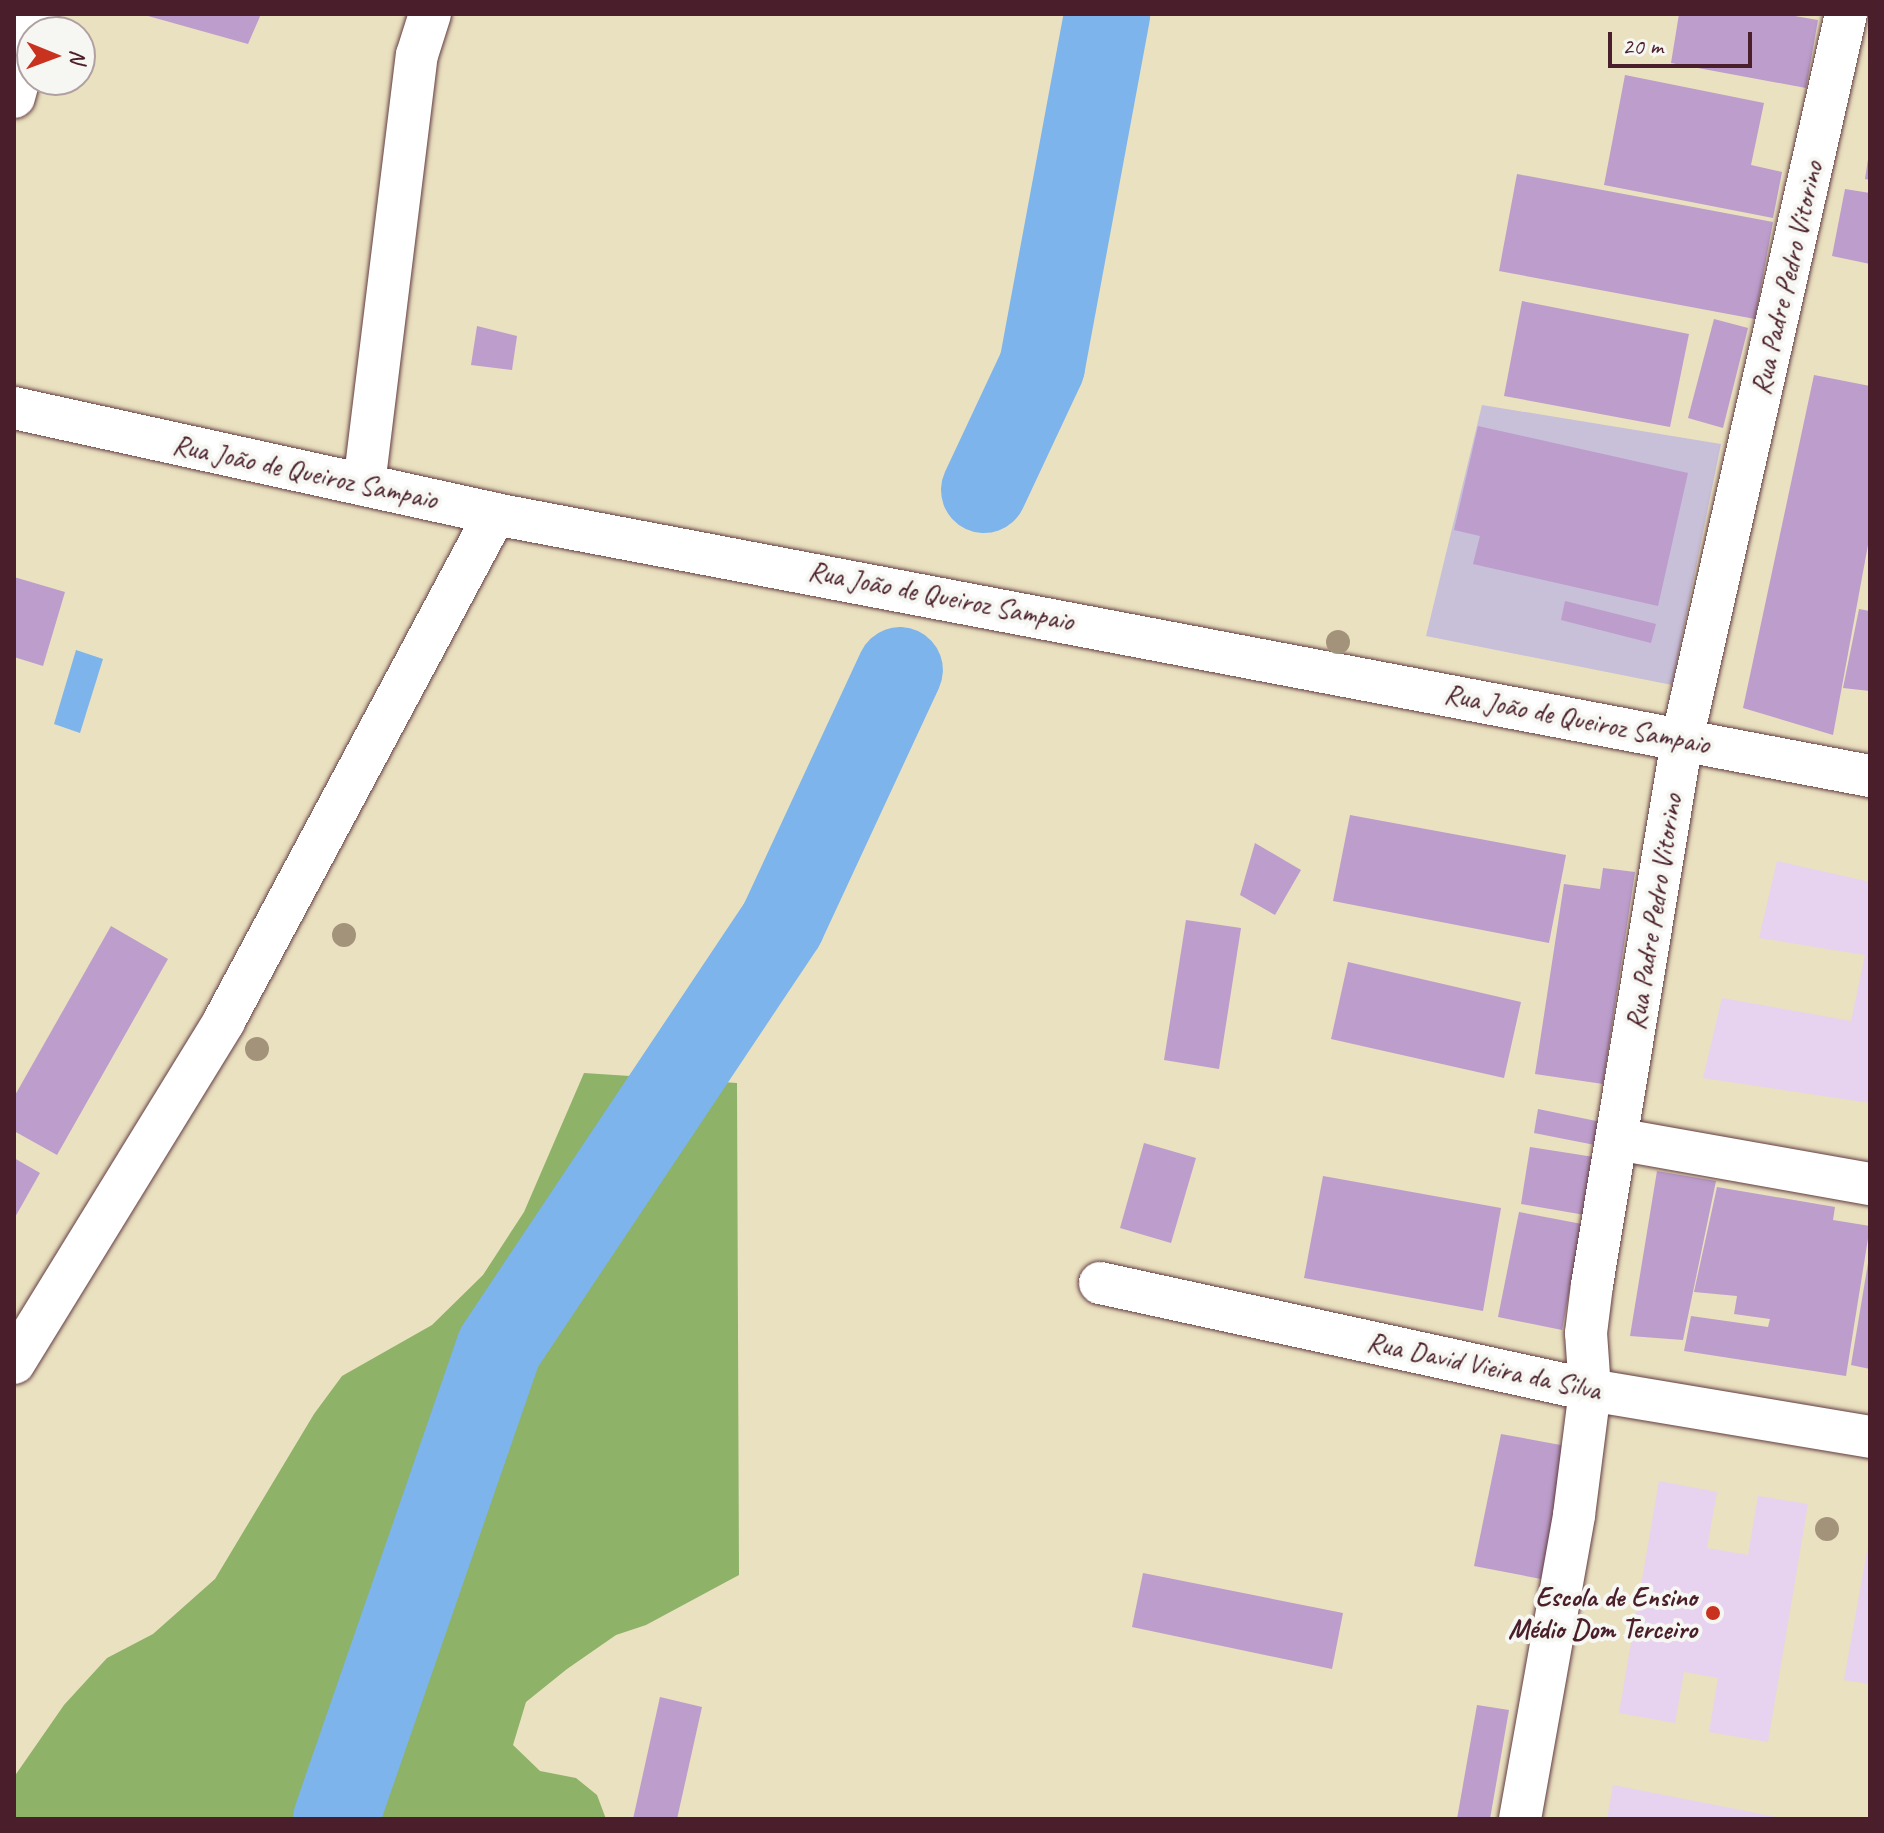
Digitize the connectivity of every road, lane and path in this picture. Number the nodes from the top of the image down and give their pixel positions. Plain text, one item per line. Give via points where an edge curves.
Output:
1 (37, 14) edge
2 (430, 14) edge
3 (1846, 14) edge
4 (14, 97) edge
5 (14, 408) edge
6 (364, 485) junction
7 (495, 514) junction
8 (1682, 740) junction
9 (1870, 776) edge
10 (1617, 1139) junction
11 (1870, 1184) edge
12 (1100, 1283) dead end
13 (14, 1363) edge
14 (1590, 1390) junction
15 (1870, 1437) edge
16 (1520, 1819) edge

1 - 4 street
2 - 6 street via 417,55
3 - 8 street, Rua Padre Pedro Vitorino
5 - 6 street, Rua João de Queiroz Sampaio
6 - 7 street, Rua João de Queiroz Sampaio
7 - 8 street, Rua João de Queiroz Sampaio
7 - 13 street via 224,1021
8 - 9 street, Rua João de Queiroz Sampaio
8 - 10 street, Rua Padre Pedro Vitorino
10 - 11 street
10 - 14 street, Rua Padre Pedro Vitorino via 1586,1333
12 - 14 street, Rua David Vieira da Silva
14 - 15 street, Rua David Vieira da Silva
14 - 16 street, Rua Padre Pedro Vitorino via 1574,1515

